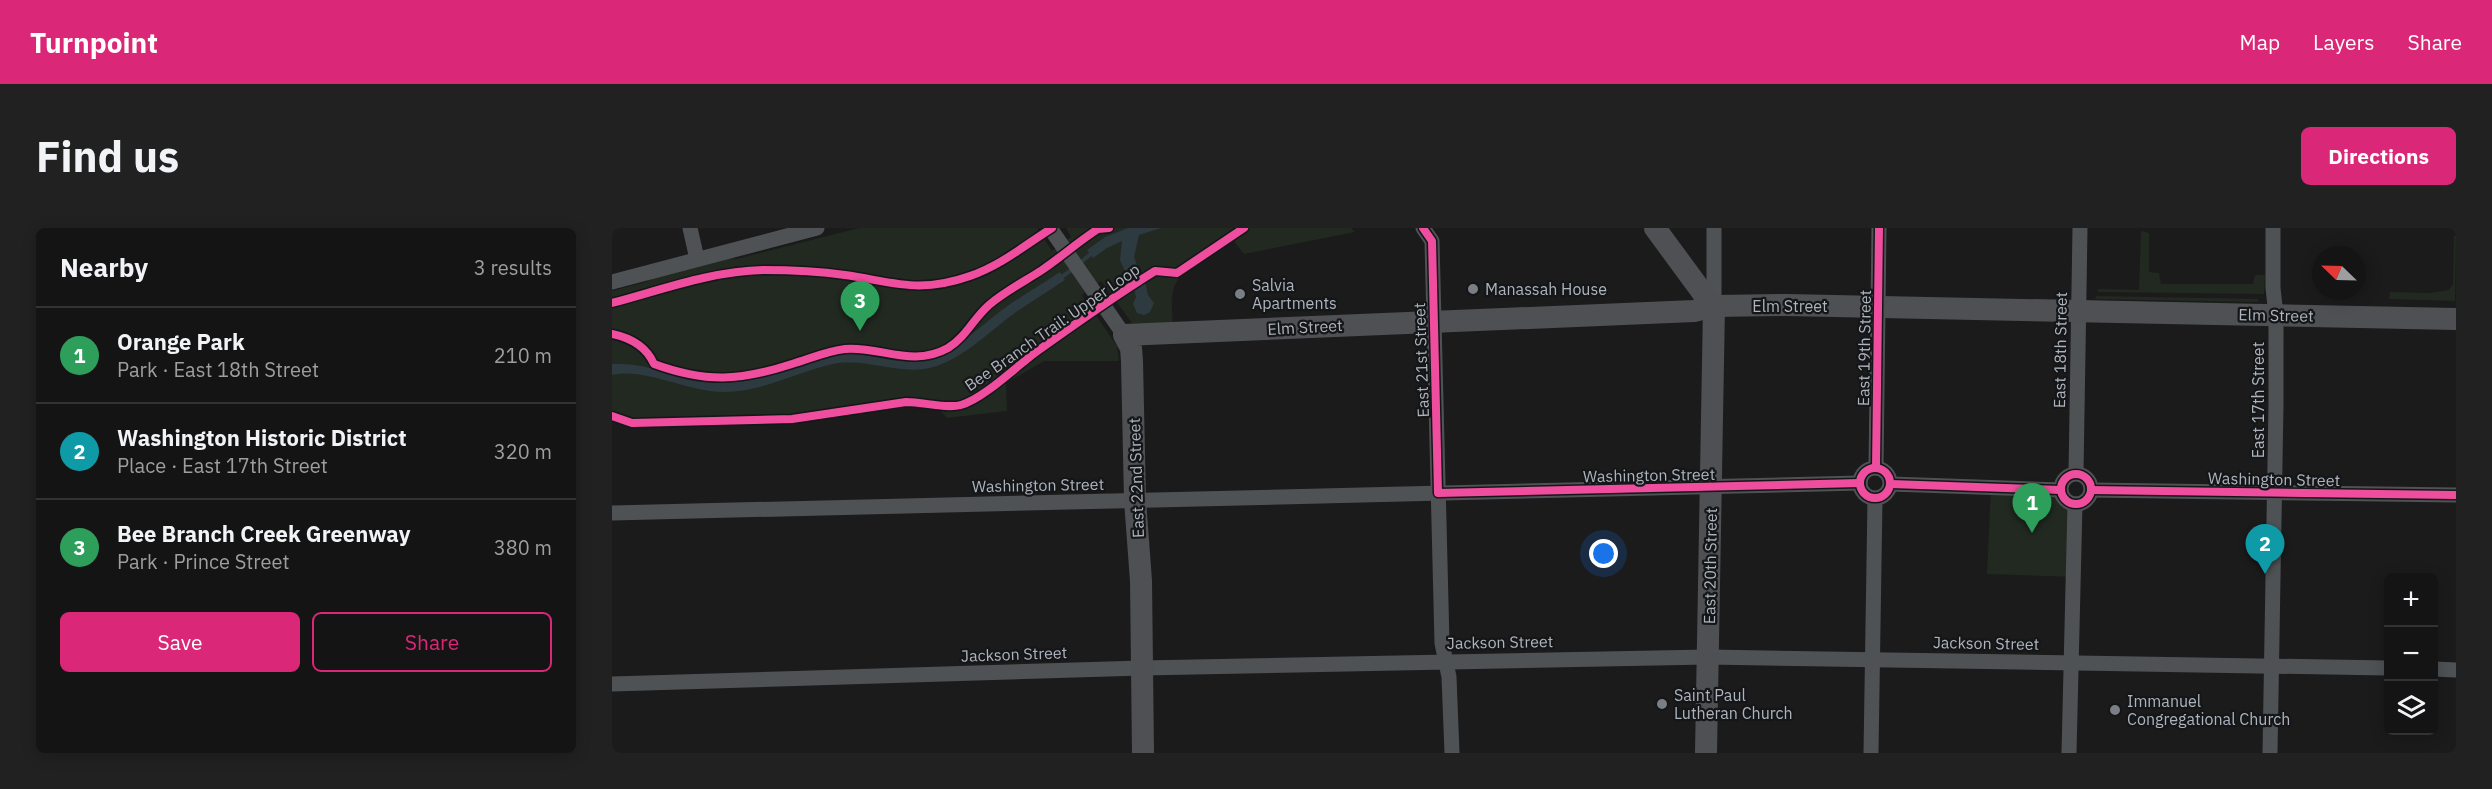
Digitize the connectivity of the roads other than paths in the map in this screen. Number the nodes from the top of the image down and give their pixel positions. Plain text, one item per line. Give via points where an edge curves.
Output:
1 (690, 228) edge
2 (817, 228) edge
3 (1050, 228) edge
4 (1423, 228) edge
5 (1655, 228) edge
6 (1714, 228) edge
7 (1879, 228) edge
8 (2080, 228) edge
9 (2273, 228) edge
10 (697, 259) junction
11 (612, 282) edge
12 (1714, 306) junction
13 (1878, 307) junction
14 (2078, 311) junction
15 (2276, 315) junction
16 (2456, 319) edge
17 (1433, 321) junction
18 (1124, 335) junction
19 (1876, 468) junction
20 (2076, 473) junction
21 (1860, 483) junction
22 (1891, 484) junction
23 (1711, 487) junction
24 (2061, 490) junction
25 (2091, 490) junction
26 (1438, 493) junction
27 (2275, 493) junction
28 (2456, 495) edge
29 (1875, 499) junction
30 (1135, 500) junction
31 (2075, 504) junction
32 (612, 513) edge
33 (1708, 657) junction
34 (1873, 659) junction
35 (1446, 661) junction
36 (2072, 663) junction
37 (2272, 666) junction
38 (1142, 668) junction
39 (2384, 669) edge
40 (2438, 669) edge
41 (2456, 670) edge
42 (612, 684) edge
43 (1143, 753) edge
44 (1452, 753) edge
45 (1706, 753) edge
46 (1871, 753) edge
47 (2069, 753) edge
48 (2270, 753) edge

1 - 10 street
2 - 10 street
3 - 18 street, East 22nd Street
4 - 17 street, East 21st Street via 1432,241
5 - 12 street
6 - 12 street
7 - 13 street, East 19th Street
8 - 14 street, East 18th Street
9 - 15 street, East 17th Street
10 - 11 street
12 - 13 street, Elm Street
12 - 17 street, Elm Street
12 - 23 street, East 20th Street
13 - 14 street, Elm Street
13 - 19 street, East 19th Street
14 - 15 street, Elm Street
14 - 20 street, East 18th Street
15 - 16 street, Elm Street
15 - 27 street, East 17th Street
17 - 18 street, Elm Street
17 - 26 street, East 21st Street
18 - 30 street, East 22nd Street via 1132,361
19 - 21 street via 1863,474
19 - 22 street via 1885,471
20 - 24 street via 2065,478
20 - 25 street via 2088,478
21 - 23 street, Washington Street
21 - 29 street via 1866,496
22 - 24 street
22 - 29 street via 1886,494
23 - 26 street, Washington Street
23 - 33 street, East 20th Street
24 - 31 street via 2066,500
25 - 27 street, Washington Street
25 - 31 street via 2086,500
26 - 30 street, Washington Street
26 - 35 street, East 21st Street via 1442,643
27 - 28 street, Washington Street
27 - 37 street, East 17th Street
29 - 34 street
30 - 32 street, Washington Street
30 - 38 street, East 22nd Street
31 - 36 street
33 - 34 street, Jackson Street
33 - 35 street, Jackson Street
33 - 45 street, East 20th Street
34 - 36 street, Jackson Street
34 - 46 street
35 - 38 street, Jackson Street
35 - 44 street, East 21st Street
36 - 37 street, Jackson Street
36 - 47 street
37 - 39 street, Jackson Street
37 - 48 street, East 17th Street
38 - 42 street, Jackson Street
38 - 43 street, East 22nd Street
40 - 41 street

